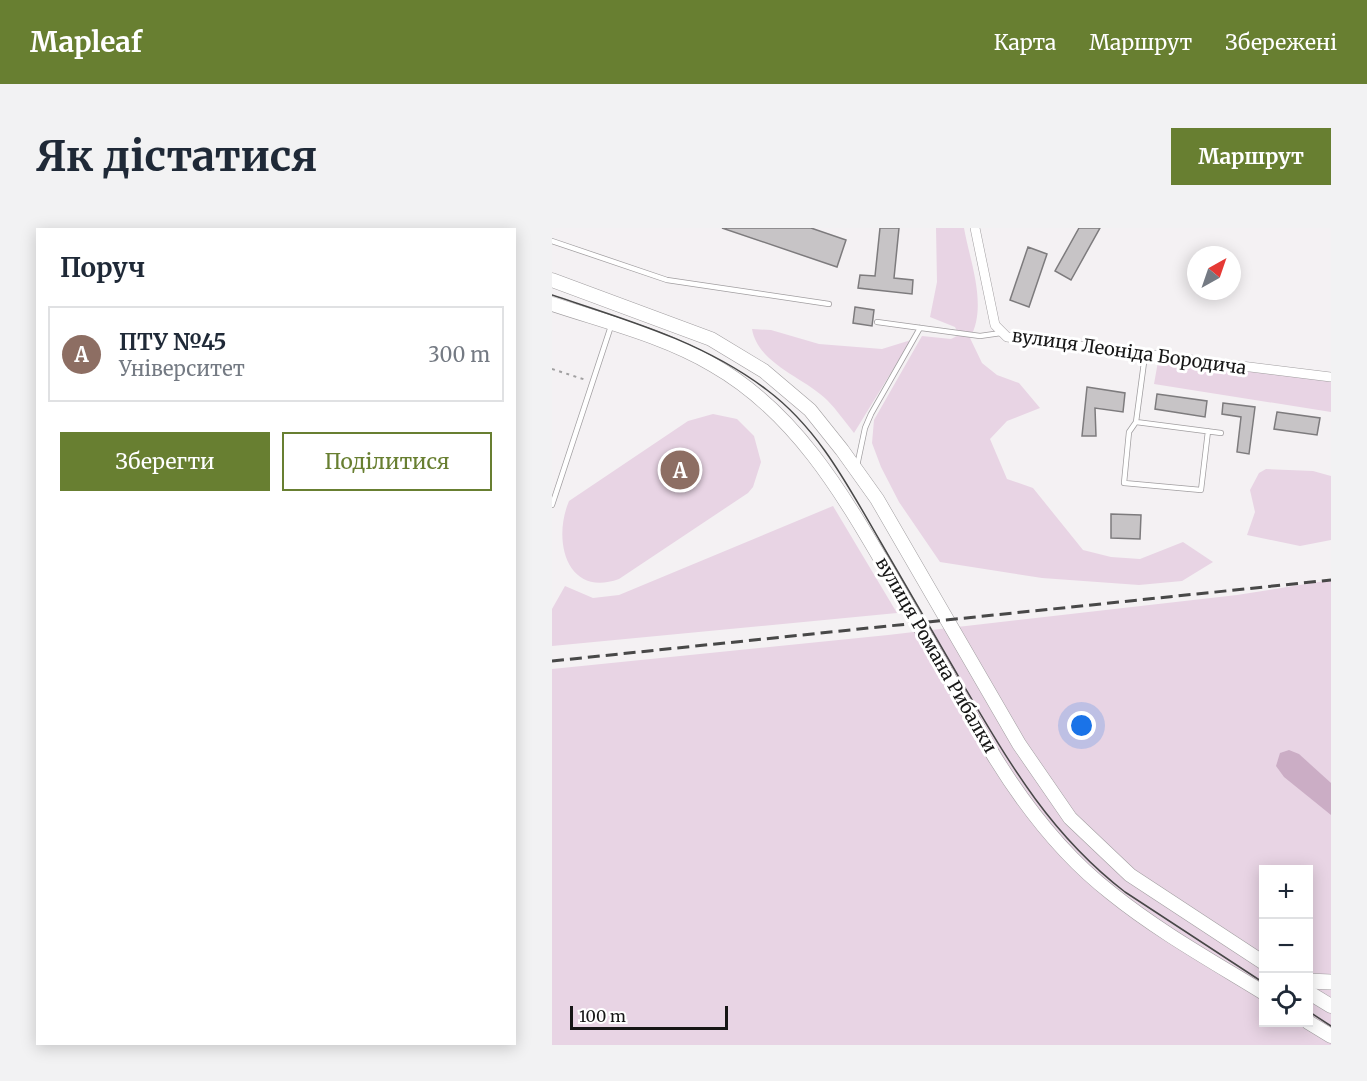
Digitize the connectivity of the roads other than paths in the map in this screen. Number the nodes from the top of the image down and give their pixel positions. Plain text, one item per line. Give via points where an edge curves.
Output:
1 (975, 228) edge
2 (552, 241) edge
3 (552, 280) edge
4 (552, 304) edge
5 (829, 304) dead end
6 (878, 322) dead end
7 (612, 324) junction
8 (920, 328) junction
9 (1001, 333) junction
10 (1145, 355) junction
11 (1331, 377) edge
12 (1136, 422) junction
13 (1208, 431) junction
14 (1221, 433) dead end
15 (857, 469) junction
16 (554, 493) edge
17 (552, 505) edge
18 (1259, 960) edge
19 (1313, 981) edge
20 (1331, 982) edge
21 (1259, 990) edge
22 (1313, 995) edge
23 (1331, 1006) edge
24 (1313, 1025) edge
25 (1331, 1036) edge

1 - 9 street, вулиця Леоніда Бородича via 988,301
2 - 5 lane via 667,280
3 - 15 main road, вулиця Романа Рибалки via 711,339 764,371 810,410
4 - 7 main road, вулиця Романа Рибалки
6 - 8 lane
7 - 16 lane
7 - 21 main road, вулиця Романа Рибалки via 665,342 715,366 784,420 848,504 996,759 1045,828 1101,885 1133,910
8 - 9 lane via 980,336
8 - 15 lane via 865,428
9 - 10 street, вулиця Леоніда Бородича via 1018,340
10 - 11 street, вулиця Леоніда Бородича
10 - 12 lane
12 - 13 lane
12 - 13 lane via 1129,432 1124,483 1201,490
13 - 14 lane
15 - 18 main road, вулиця Романа Рибалки via 1018,744 1070,818 1130,875
16 - 17 lane
19 - 20 main road
22 - 23 main road
24 - 25 main road

